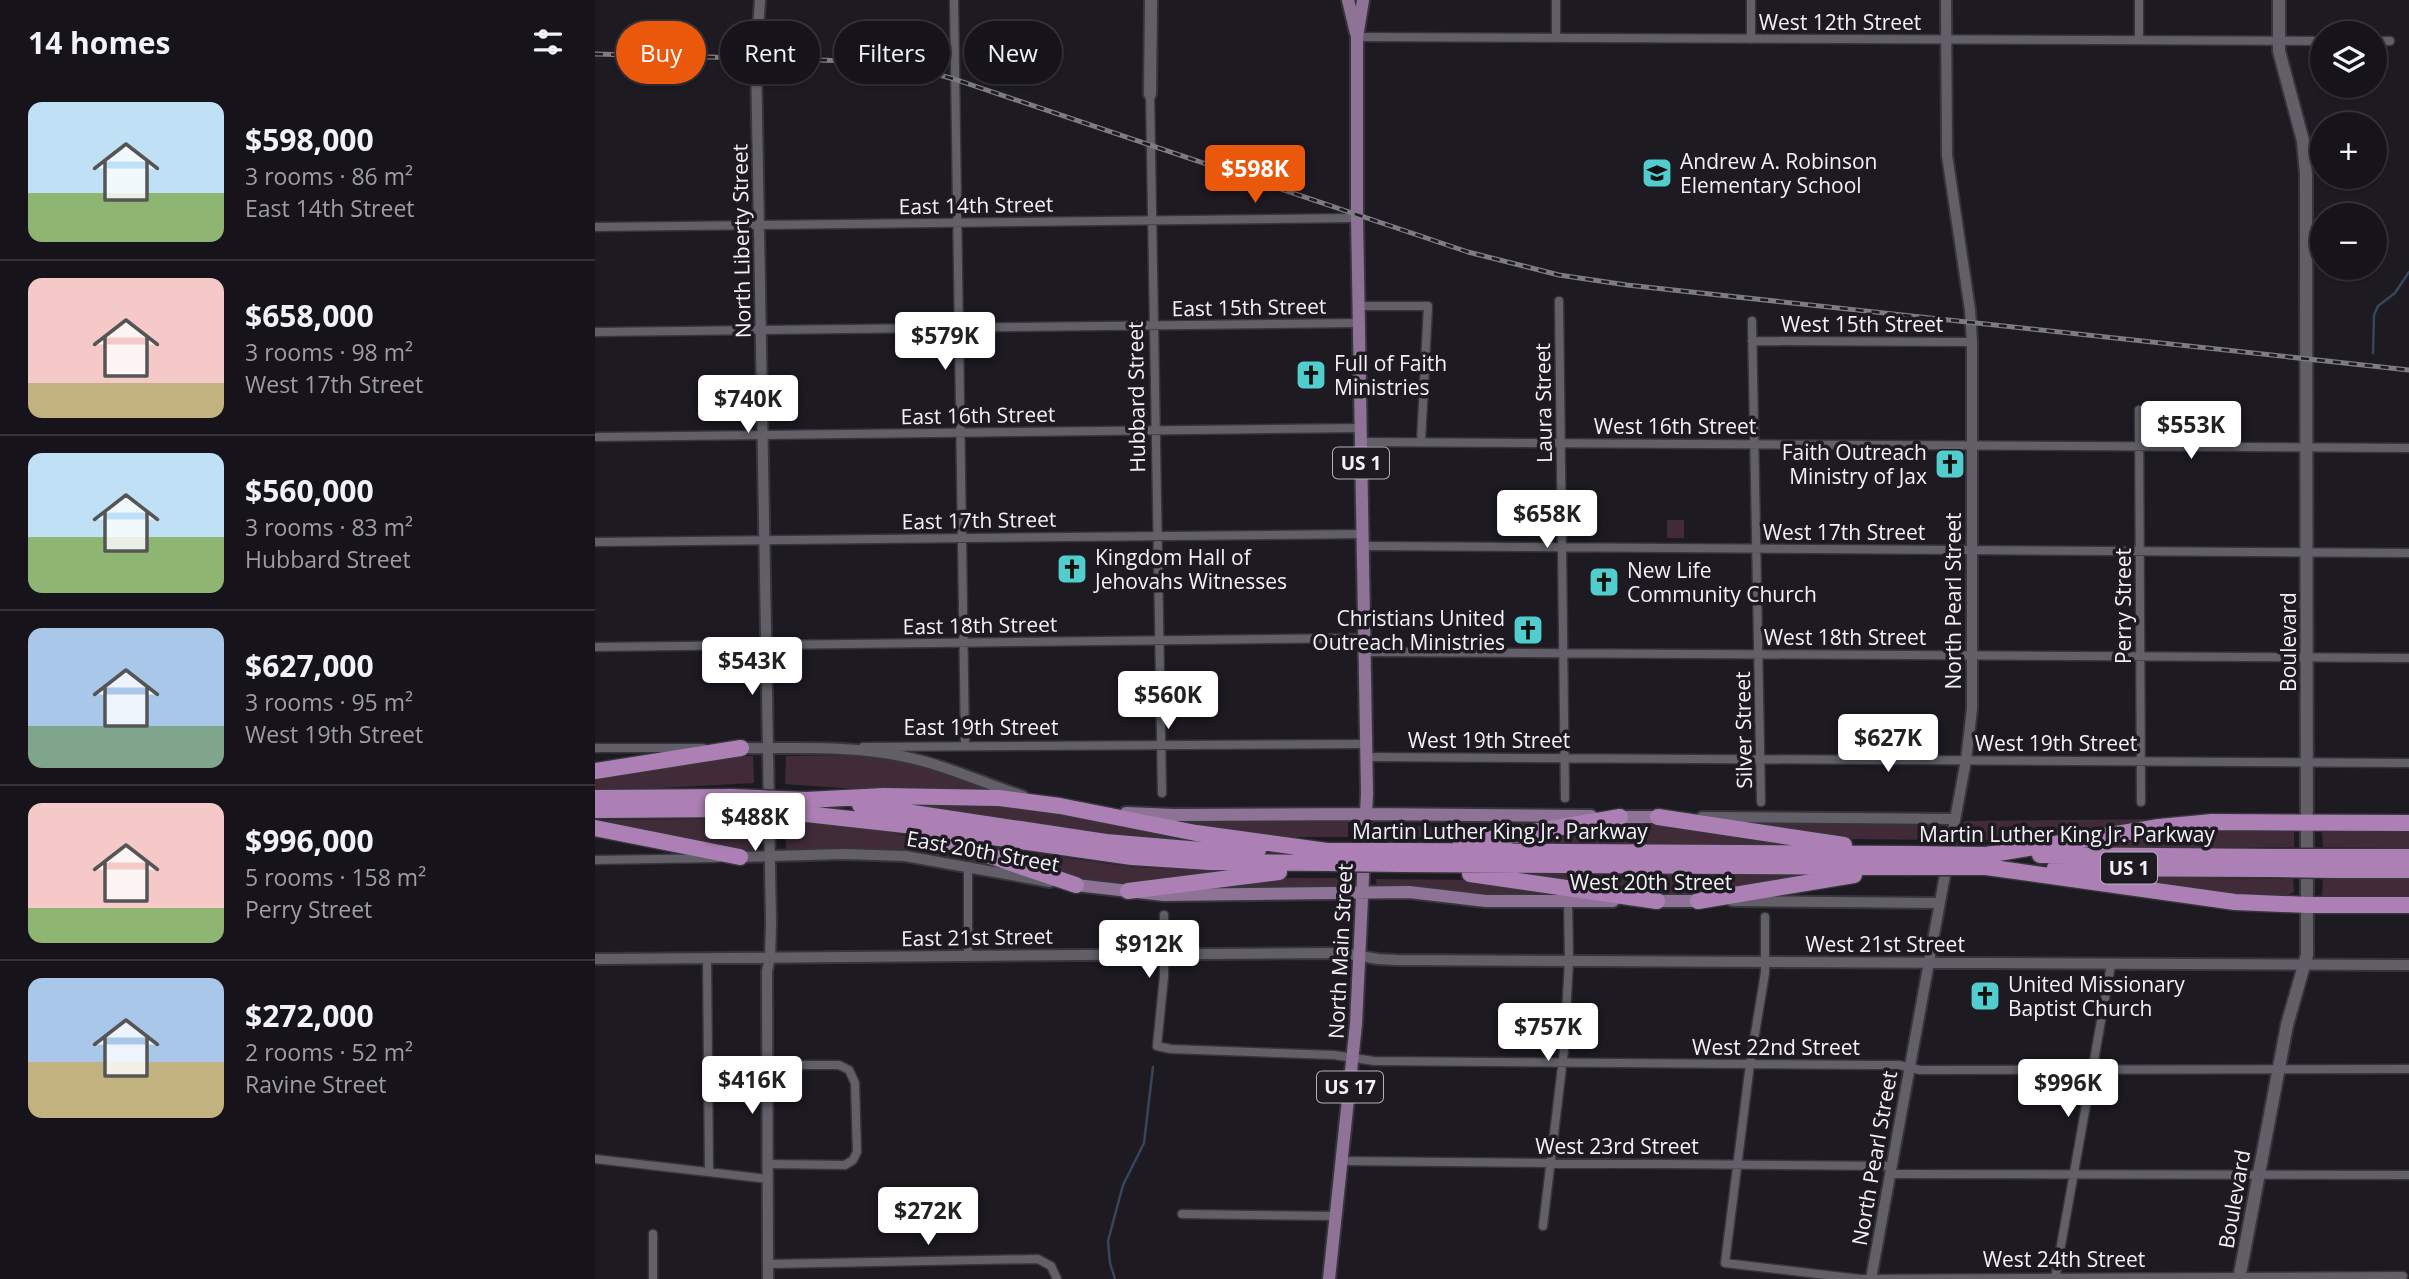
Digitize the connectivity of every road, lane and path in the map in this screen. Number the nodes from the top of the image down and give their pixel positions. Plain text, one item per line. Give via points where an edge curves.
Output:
1 (759, 0) edge
2 (954, 0) edge
3 (1151, 0) edge
4 (1348, 0) edge
5 (1363, 0) edge
6 (1556, 0) edge
7 (1751, 0) edge
8 (1946, 0) edge
9 (2139, 0) edge
10 (2279, 0) edge
11 (1357, 37) junction
12 (1556, 38) junction
13 (1751, 39) junction
14 (1946, 40) junction
15 (2139, 40) junction
16 (2279, 41) junction
17 (2310, 41) edge
18 (1150, 94) joint
19 (1357, 218) junction
20 (1153, 220) junction
21 (957, 223) junction
22 (760, 225) junction
23 (595, 227) edge
24 (1559, 301) dead end
25 (1358, 306) junction
26 (1752, 321) dead end
27 (1358, 323) junction
28 (1154, 326) junction
29 (958, 328) junction
30 (761, 330) junction
31 (595, 332) edge
32 (1752, 341) junction
33 (1972, 342) junction
34 (2139, 410) dead end
35 (1156, 430) junction
36 (960, 433) junction
37 (764, 435) junction
38 (1361, 435) junction
39 (595, 437) edge
40 (1420, 442) junction
41 (1561, 443) junction
42 (1755, 444) junction
43 (1972, 445) junction
44 (2140, 446) junction
45 (2307, 447) junction
46 (2409, 448) edge
47 (1158, 536) junction
48 (961, 538) junction
49 (1363, 540) junction
50 (765, 541) junction
51 (595, 542) edge
52 (1562, 547) junction
53 (1757, 549) junction
54 (1973, 549) junction
55 (2141, 552) junction
56 (2307, 552) junction
57 (2409, 553) edge
58 (1364, 638) junction
59 (1160, 641) junction
60 (964, 643) junction
61 (767, 645) junction
62 (595, 647) edge
63 (1365, 652) junction
64 (1563, 653) junction
65 (1759, 654) junction
66 (1973, 655) junction
67 (2141, 656) junction
68 (2308, 657) junction
69 (2409, 658) edge
70 (965, 744) junction
71 (1161, 746) junction
72 (824, 747) junction
73 (595, 748) edge
74 (741, 748) junction
75 (768, 749) junction
76 (1367, 750) junction
77 (1565, 757) junction
78 (1760, 759) junction
79 (1966, 760) junction
80 (2141, 761) junction
81 (2308, 762) junction
82 (2409, 763) edge
83 (595, 771) edge
84 (1162, 793) dead end
85 (595, 798) edge
86 (1565, 799) dead end
87 (1761, 802) dead end
88 (2141, 802) dead end
89 (732, 803) junction
90 (1060, 806) junction
91 (806, 807) junction
92 (595, 810) edge
93 (1367, 814) junction
94 (1620, 817) junction
95 (1658, 817) junction
96 (1955, 819) junction
97 (2308, 821) junction
98 (2409, 823) edge
99 (914, 826) junction
100 (595, 828) edge
101 (770, 855) junction
102 (740, 857) junction
103 (2409, 857) edge
104 (1326, 859) junction
105 (595, 860) edge
106 (1406, 860) junction
107 (1909, 861) junction
108 (1986, 861) junction
109 (2336, 863) junction
110 (968, 866) junction
111 (1884, 867) junction
112 (2409, 870) edge
113 (1076, 886) junction
114 (1128, 891) junction
115 (1363, 895) junction
116 (1568, 901) junction
117 (1657, 901) junction
118 (1697, 901) junction
119 (1939, 903) junction
120 (2308, 905) junction
121 (2409, 905) edge
122 (1164, 915) dead end
123 (1765, 917) dead end
124 (1165, 954) junction
125 (968, 956) junction
126 (1360, 956) junction
127 (707, 958) junction
128 (770, 958) junction
129 (595, 959) edge
130 (1569, 961) junction
131 (1764, 962) junction
132 (1928, 964) junction
133 (2111, 965) junction
134 (2305, 965) junction
135 (2409, 965) edge
136 (1353, 1058) junction
137 (1562, 1063) junction
138 (1749, 1064) junction
139 (767, 1065) junction
140 (1909, 1068) junction
141 (2278, 1069) junction
142 (2409, 1069) edge
143 (2091, 1071) junction
144 (595, 1159) edge
145 (1342, 1161) junction
146 (1550, 1163) junction
147 (768, 1164) junction
148 (1737, 1164) junction
149 (1891, 1170) junction
150 (709, 1172) junction
151 (2258, 1173) junction
152 (2072, 1174) junction
153 (2409, 1175) edge
154 (768, 1179) junction
155 (1182, 1214) dead end
156 (1336, 1216) junction
157 (1543, 1226) dead end
158 (653, 1234) dead end
159 (769, 1264) junction
160 (2403, 1276) dead end
161 (1871, 1278) edge
162 (2055, 1278) edge
163 (2239, 1278) edge
164 (653, 1279) edge
165 (768, 1279) edge
166 (1057, 1279) edge
167 (1329, 1279) edge

1 - 22 street, North Liberty Street
2 - 21 street
3 - 18 main road, Hubbard Street
4 - 11 main road, North Main Street / US 1
5 - 11 main road, North Main Street / US 1
6 - 12 street
7 - 13 street
8 - 14 street, North Pearl Street
9 - 15 street
10 - 16 main road, Boulevard
11 - 12 street, West 12th Street
11 - 19 main road, North Main Street / US 1
12 - 13 street, West 12th Street
13 - 14 street, West 12th Street
14 - 15 street, West 12th Street
14 - 33 street, North Pearl Street via 1947,155
15 - 16 street, West 12th Street
16 - 17 street, West 12th Street
16 - 45 main road, Boulevard via 2303,141 2306,174
18 - 20 street, Hubbard Street
19 - 20 street, East 14th Street
19 - 25 main road, North Main Street / US 1
20 - 21 street, East 14th Street
20 - 28 street, Hubbard Street
21 - 22 street, East 14th Street
21 - 29 street
22 - 23 street, East 14th Street
22 - 30 street, North Liberty Street
24 - 41 street, Laura Street
25 - 27 main road, North Main Street / US 1
25 - 40 street via 1428,306
26 - 32 street, Silver Street
27 - 28 street, East 15th Street
27 - 38 main road, North Main Street / US 1
28 - 29 street, East 15th Street
28 - 35 street, Hubbard Street
29 - 30 street, East 15th Street
29 - 36 street
30 - 31 street, East 15th Street
30 - 37 street, North Liberty Street
32 - 33 street, West 15th Street
32 - 42 street, Silver Street
33 - 43 street, North Pearl Street
34 - 44 street, Perry Street
35 - 36 street, East 16th Street
35 - 38 street, East 16th Street
35 - 47 street, Hubbard Street
36 - 37 street, East 16th Street
36 - 48 street
37 - 39 street, East 16th Street
37 - 50 street, North Liberty Street
38 - 40 street, West 16th Street
38 - 49 main road, North Main Street / US 1
40 - 41 street, West 16th Street
41 - 42 street, West 16th Street
41 - 52 street, Laura Street
42 - 43 street, West 16th Street
42 - 53 street, Silver Street
43 - 44 street, West 16th Street
43 - 54 street, North Pearl Street
44 - 45 street, West 16th Street
44 - 55 street, Perry Street
45 - 46 street, West 16th Street
45 - 56 main road, Boulevard
47 - 48 street, East 17th Street
47 - 49 street, East 17th Street
47 - 59 street, Hubbard Street
48 - 50 street, East 17th Street
48 - 60 street
49 - 52 street, West 17th Street
49 - 58 main road, North Main Street / US 1
50 - 51 street, East 17th Street
50 - 61 street, North Liberty Street
52 - 53 street, West 17th Street
52 - 64 street, Laura Street
53 - 54 street, West 17th Street
53 - 65 street, Silver Street
54 - 55 street, West 17th Street
54 - 66 street, North Pearl Street
55 - 56 street, West 17th Street
55 - 67 street, Perry Street
56 - 57 street, West 17th Street
56 - 68 main road, Boulevard
58 - 59 street, East 18th Street
58 - 63 main road, North Main Street / US 1
59 - 60 street, East 18th Street
59 - 71 street, Hubbard Street
60 - 61 street, East 18th Street
60 - 70 street
61 - 62 street, East 18th Street
61 - 75 street, North Liberty Street
63 - 64 street, West 18th Street
63 - 76 main road, North Main Street / US 1
64 - 65 street, West 18th Street
64 - 77 street, Laura Street
65 - 66 street, West 18th Street
65 - 78 street, Silver Street
66 - 67 street, West 18th Street
66 - 79 street, North Pearl Street
67 - 68 street, West 18th Street
67 - 80 street, Perry Street
68 - 69 street, West 18th Street
68 - 81 main road, Boulevard
70 - 71 street, East 19th Street
70 - 72 street, East 19th Street
71 - 76 street, East 19th Street
71 - 84 street, Hubbard Street
72 - 75 street, East 19th Street
72 - 90 street via 919,760
73 - 74 street, East 19th Street
74 - 75 street, East 19th Street
74 - 83 highway
75 - 101 street, North Liberty Street
76 - 77 street, West 19th Street
76 - 93 main road, North Main Street / US 1
77 - 78 street, West 19th Street
77 - 86 street, Laura Street
78 - 79 street, West 19th Street
78 - 87 street, Silver Street
79 - 80 street, West 19th Street
79 - 96 street, North Pearl Street
80 - 81 street, West 19th Street
80 - 88 street, Perry Street
81 - 82 street, West 19th Street
81 - 97 main road, Boulevard
85 - 89 highway, Martin Luther King Jr. Parkway
89 - 91 highway, Martin Luther King Jr. Parkway, bridge
89 - 92 highway, Martin Luther King Jr. Parkway
90 - 91 highway via 978,797 884,796
90 - 93 main road via 1163,815
90 - 104 highway
91 - 99 highway, Martin Luther King Jr. Parkway
91 - 104 highway, Martin Luther King Jr. Parkway via 901,811 1137,846
93 - 94 main road, US 1
93 - 115 main road, North Main Street / US 1
94 - 95 main road, US 1
94 - 106 highway via 1458,845
95 - 96 street
95 - 107 highway, US 1
96 - 119 street, North Pearl Street
97 - 98 highway
97 - 108 highway via 2185,824
97 - 120 main road, Boulevard
99 - 104 highway, Martin Luther King Jr. Parkway via 1132,858 1210,862
99 - 113 highway via 927,835
100 - 102 highway
101 - 102 street, East 20th Street
101 - 110 street, East 20th Street via 893,855
101 - 128 street, North Liberty Street
102 - 105 street, East 20th Street
103 - 109 highway, Martin Luther King Jr. Parkway / US 1
104 - 106 highway, Martin Luther King Jr. Parkway, bridge
104 - 114 highway via 1295,871
106 - 107 highway, Martin Luther King Jr. Parkway
106 - 111 highway, Martin Luther King Jr. Parkway
106 - 117 highway via 1444,872
107 - 108 highway, Martin Luther King Jr. Parkway / US 1, bridge
107 - 111 highway, Martin Luther King Jr. Parkway / US 1
108 - 109 highway, Martin Luther King Jr. Parkway / US 1, bridge
108 - 120 highway via 2215,900
109 - 112 highway, Martin Luther King Jr. Parkway / US 1
110 - 113 street, East 20th Street
110 - 125 street
111 - 118 highway
113 - 114 main road, East 20th Street
114 - 115 main road, East 20th Street
115 - 116 main road, West 20th Street via 1409,892 1486,901
115 - 126 main road, North Main Street / US 17
116 - 117 main road, West 20th Street
116 - 130 street
117 - 118 main road, West 20th Street
118 - 119 street, West 20th Street
119 - 132 street, North Pearl Street
120 - 121 highway
120 - 134 main road, Boulevard
122 - 124 street
123 - 131 street
124 - 125 street, East 21st Street
124 - 126 street, East 21st Street
124 - 136 street, West 22nd Street via 1157,1046
125 - 128 street, East 21st Street
126 - 130 street, West 21st Street
126 - 136 main road, North Main Street / US 17
127 - 128 street, East 21st Street
127 - 129 street, East 21st Street
127 - 150 street
128 - 139 street, North Liberty Street
130 - 131 street, West 21st Street
130 - 137 street
131 - 132 street, West 21st Street
131 - 138 street
132 - 133 street, West 21st Street
132 - 140 street, North Pearl Street
133 - 134 street, West 21st Street
133 - 143 street
134 - 135 street, West 21st Street
134 - 141 main road, Boulevard
136 - 137 street, West 22nd Street
136 - 145 main road, North Main Street / US 17
137 - 138 street, West 22nd Street
137 - 146 street
138 - 140 street, West 22nd Street
138 - 148 street
139 - 147 street, North Liberty Street
139 - 147 street via 839,1065 849,1070 855,1083 857,1152 845,1165
140 - 143 street, West 22nd Street
140 - 149 street, North Pearl Street
141 - 142 street, West 22nd Street
141 - 143 street, West 22nd Street
141 - 151 main road, Boulevard
143 - 152 street
144 - 150 street
145 - 146 street, West 23rd Street
145 - 156 main road, North Main Street / US 17
146 - 148 street, West 23rd Street
146 - 157 street
147 - 154 street, North Liberty Street
148 - 149 street, West 23rd Street
148 - 161 street, West 24th Street via 1725,1263
149 - 152 street, West 23rd Street
149 - 161 street, North Pearl Street
150 - 154 street
151 - 152 street, West 23rd Street
151 - 153 street, West 23rd Street
151 - 163 main road, Boulevard
152 - 162 street
154 - 159 street, North Liberty Street
155 - 156 street
156 - 167 main road, North Main Street / US 17
158 - 164 street
159 - 165 street, North Liberty Street
159 - 166 street via 1038,1259 1051,1266
160 - 163 street, West 24th Street
161 - 162 street, West 24th Street
162 - 163 street, West 24th Street

